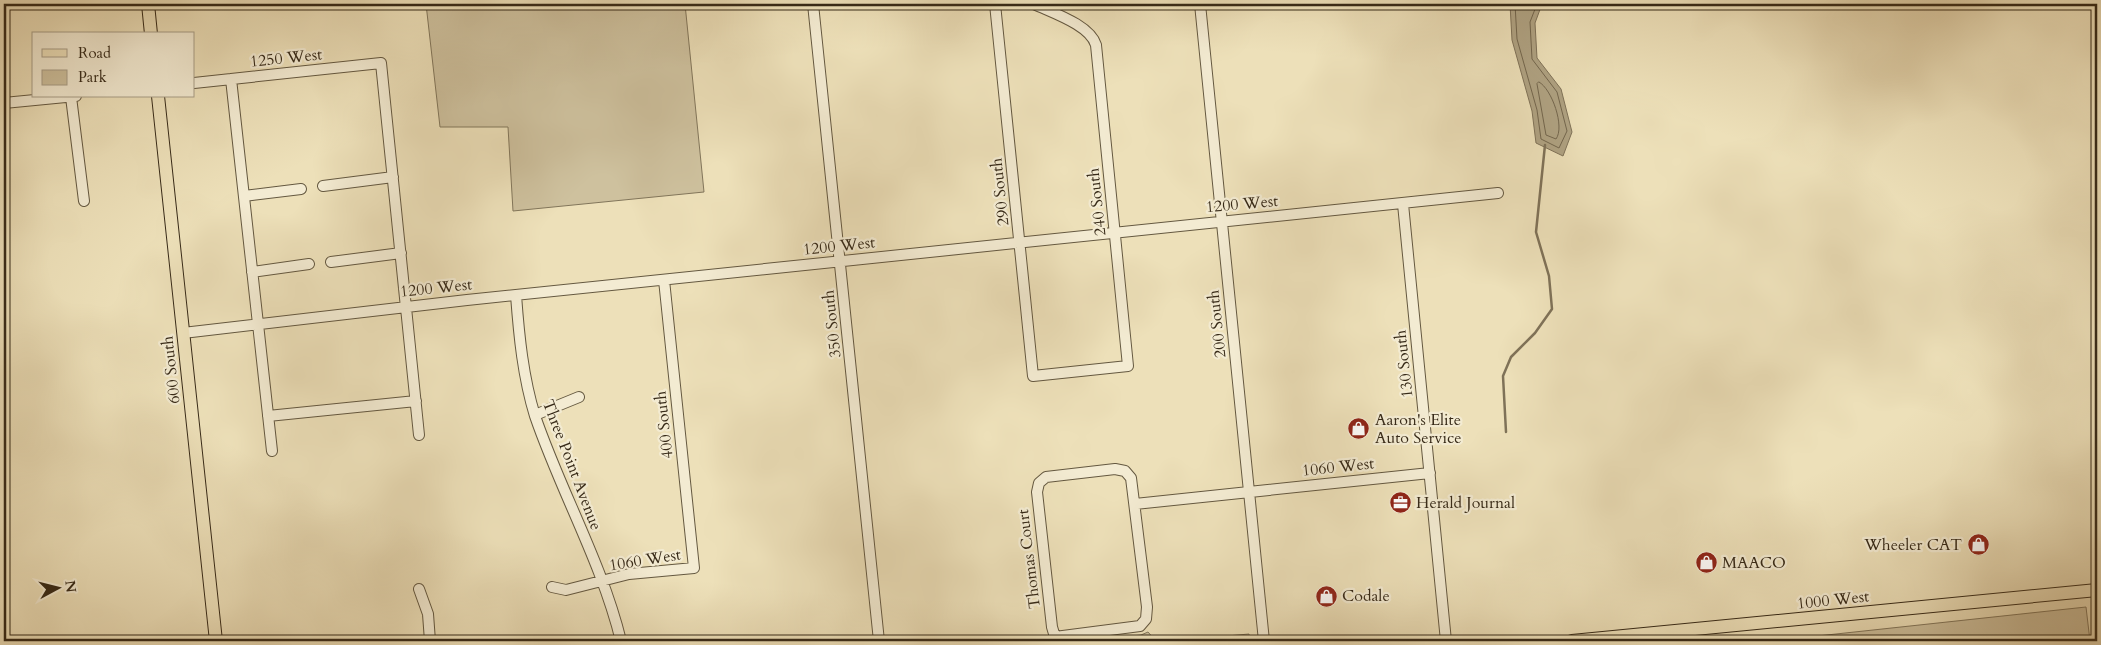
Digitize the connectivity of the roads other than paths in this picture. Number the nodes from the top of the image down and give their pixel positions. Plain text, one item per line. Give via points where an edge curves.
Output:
1 (148, 4) edge
2 (813, 4) edge
3 (995, 4) edge
4 (1034, 4) edge
5 (1200, 4) edge
6 (151, 32) edge
7 (231, 79) junction
8 (195, 83) edge
9 (60, 98) edge
10 (71, 98) edge
11 (158, 98) edge
12 (4, 103) edge
13 (393, 177) junction
14 (323, 186) dead end
15 (301, 189) dead end
16 (1498, 193) dead end
17 (244, 196) junction
18 (84, 201) dead end
19 (1404, 204) junction
20 (1222, 220) junction
21 (1115, 232) junction
22 (1020, 242) junction
23 (401, 253) junction
24 (840, 261) junction
25 (331, 262) dead end
26 (309, 264) dead end
27 (252, 272) junction
28 (664, 280) junction
29 (516, 295) junction
30 (406, 306) junction
31 (258, 323) junction
32 (183, 333) junction
33 (1033, 376) joint
34 (580, 397) dead end
35 (416, 400) junction
36 (535, 415) junction
37 (268, 416) junction
38 (419, 435) dead end
39 (272, 451) dead end
40 (1430, 473) junction
41 (1249, 491) junction
42 (1135, 504) junction
43 (694, 568) joint
44 (601, 582) junction
45 (552, 587) dead end
46 (419, 589) dead end
47 (2097, 590) edge
48 (1051, 639) edge
49 (216, 641) edge
50 (430, 641) edge
51 (621, 641) edge
52 (880, 641) edge
53 (1264, 641) edge
54 (1446, 641) edge
55 (1572, 641) edge

1 - 6 main road
2 - 24 street, 350 South
3 - 22 street, 290 South
4 - 21 street, 240 South via 1084,28 1093,36
5 - 20 street, 200 South
7 - 8 street, 1250 West
7 - 13 street, 1250 West via 381,63
7 - 17 street
9 - 12 street
10 - 18 street
11 - 32 main road, 600 South
13 - 14 street
13 - 23 street
15 - 17 street
16 - 19 street, 1200 West
17 - 27 street
19 - 20 street, 1200 West
19 - 40 street, 130 South
20 - 21 street, 1200 West
20 - 41 street, 200 South
21 - 22 street, 1200 West
21 - 33 street, 240 South via 1128,366
22 - 24 street, 1200 West
22 - 33 street, 290 South
23 - 25 street
23 - 30 street
24 - 28 street, 1200 West
24 - 52 street, 350 South
26 - 27 street
27 - 31 street
28 - 29 street, 1200 West
28 - 43 street, 400 South
29 - 30 street, 1200 West
29 - 36 street, Three Point Avenue via 522,362
30 - 31 street, 1200 West
30 - 35 street
31 - 32 street, 1200 West
31 - 37 street
32 - 49 main road, 600 South
34 - 36 street
35 - 37 street
35 - 38 street
36 - 44 street, Three Point Avenue
37 - 39 street
40 - 41 street, 1060 West
40 - 54 street, 130 South
41 - 42 street
41 - 53 street, 200 South
42 - 48 street, Thomas Court via 1146,619 1140,626
42 - 48 street, Thomas Court via 1131,478 1125,471 1046,477 1039,483 1037,492
43 - 44 street, 1060 West via 629,574
44 - 45 street, 1060 West via 566,590
44 - 51 street, Three Point Avenue
46 - 50 street via 428,614
47 - 55 main road, 1000 West

